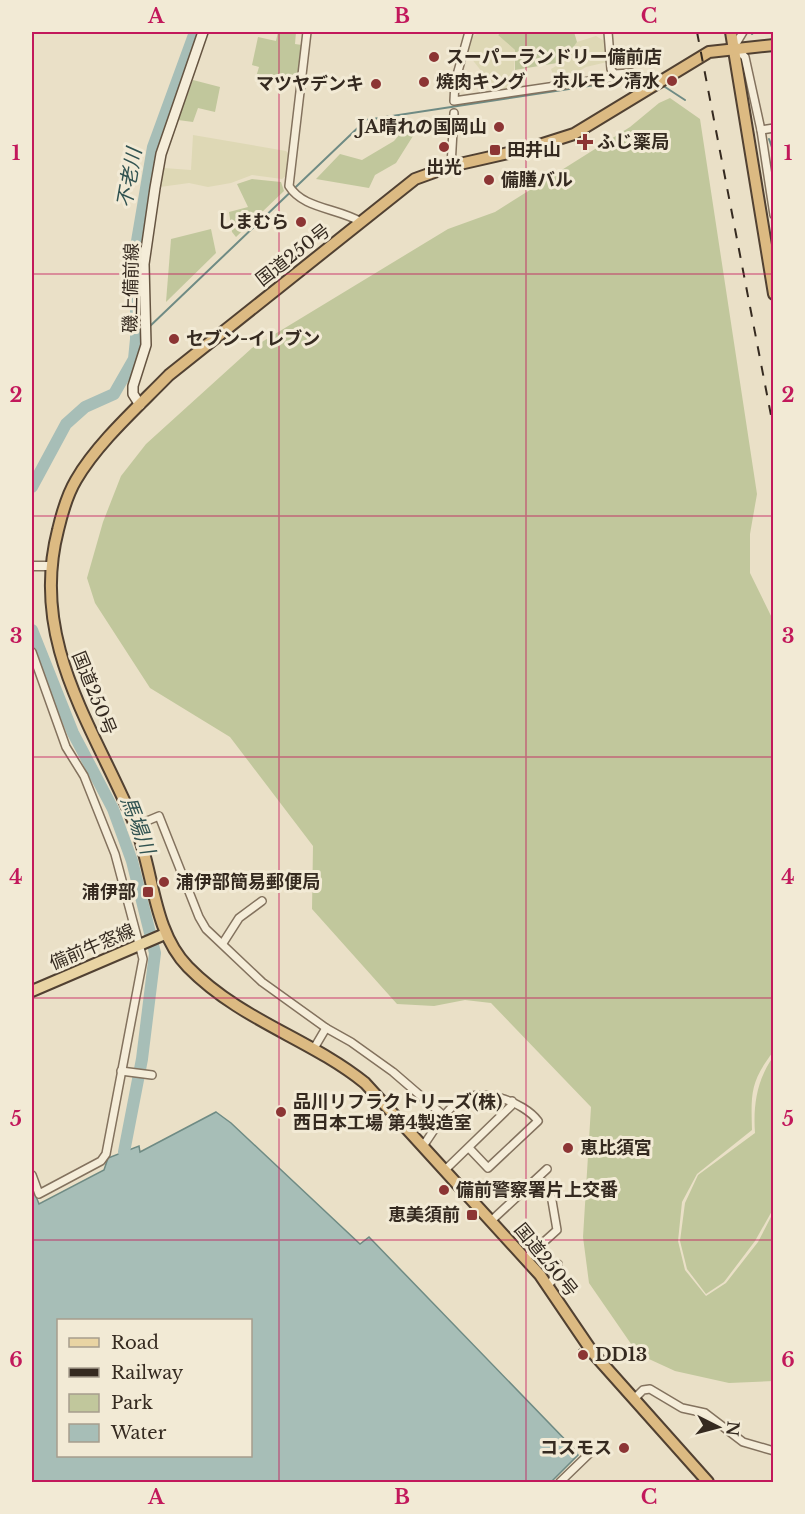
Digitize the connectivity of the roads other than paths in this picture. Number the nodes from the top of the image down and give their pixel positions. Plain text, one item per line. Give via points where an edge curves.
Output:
1 (203, 32) edge
2 (307, 32) edge
3 (470, 32) edge
4 (608, 32) edge
5 (731, 32) edge
6 (743, 32) edge
7 (774, 45) edge
8 (734, 47) junction
9 (614, 74) junction
10 (653, 85) junction
11 (454, 113) dead end
12 (774, 128) edge
13 (761, 130) junction
14 (451, 166) junction
15 (774, 214) edge
16 (361, 222) junction
17 (774, 294) edge
18 (140, 405) junction
19 (32, 566) edge
20 (51, 566) junction
21 (32, 652) edge
22 (135, 826) junction
23 (262, 901) dead end
24 (163, 935) junction
25 (223, 943) junction
26 (141, 944) junction
27 (32, 991) edge
28 (326, 1029) junction
29 (313, 1050) junction
30 (123, 1071) junction
31 (152, 1075) dead end
32 (512, 1101) junction
33 (444, 1116) junction
34 (423, 1146) junction
35 (469, 1148) junction
36 (547, 1169) dead end
37 (445, 1170) junction
38 (32, 1175) edge
39 (538, 1178) junction
40 (492, 1221) junction
41 (526, 1258) junction
42 (558, 1264) dead end
43 (548, 1286) junction
44 (634, 1399) junction
45 (774, 1451) edge
46 (590, 1453) dead end
47 (560, 1482) edge
48 (708, 1482) edge

1 - 18 main road, 磯上備前線 via 161,154 144,264 144,355 133,386
2 - 16 street via 291,190 298,199
3 - 9 street via 455,82 454,101 610,78
4 - 9 street
5 - 8 highway
6 - 8 street
7 - 8 highway, 国道250号
8 - 10 highway, 国道250号 via 709,52
8 - 13 street via 745,57
8 - 17 highway
9 - 10 street via 631,73 633,79
10 - 14 highway, 国道250号 via 574,134
11 - 14 street
12 - 13 street
13 - 15 street
14 - 16 highway, 国道250号 via 415,179
16 - 18 highway, 国道250号 via 170,375
18 - 20 highway, 国道250号 via 76,480 64,509
19 - 20 street
20 - 22 highway, 国道250号 via 51,611 62,662 81,713
21 - 26 street via 66,747 84,776 116,854
22 - 24 highway, 国道250号
22 - 25 street via 159,816 199,917
23 - 25 street via 239,918
24 - 26 main road, 備前牛窓線
24 - 29 highway, 国道250号 via 189,969 240,1011
25 - 28 street via 262,982
26 - 27 main road, 備前牛窓線
26 - 30 street via 143,959
28 - 29 street
28 - 33 street via 393,1072
29 - 34 highway, 国道250号 via 365,1083
30 - 31 street
30 - 38 street via 106,1154 101,1161 39,1194
32 - 33 street via 477,1095 463,1098
32 - 35 street via 511,1107
32 - 35 street via 538,1121 488,1168
33 - 34 street
34 - 37 highway, 国道250号
35 - 37 street
36 - 39 street
37 - 40 highway, 国道250号
39 - 40 street
39 - 41 street via 550,1189 558,1230
40 - 41 highway, 国道250号
41 - 43 highway, 国道250号
42 - 43 street
43 - 44 highway, 国道250号 via 594,1353
44 - 45 street via 650,1389 682,1408 705,1413 743,1442
44 - 48 highway, 国道250号
46 - 47 street

